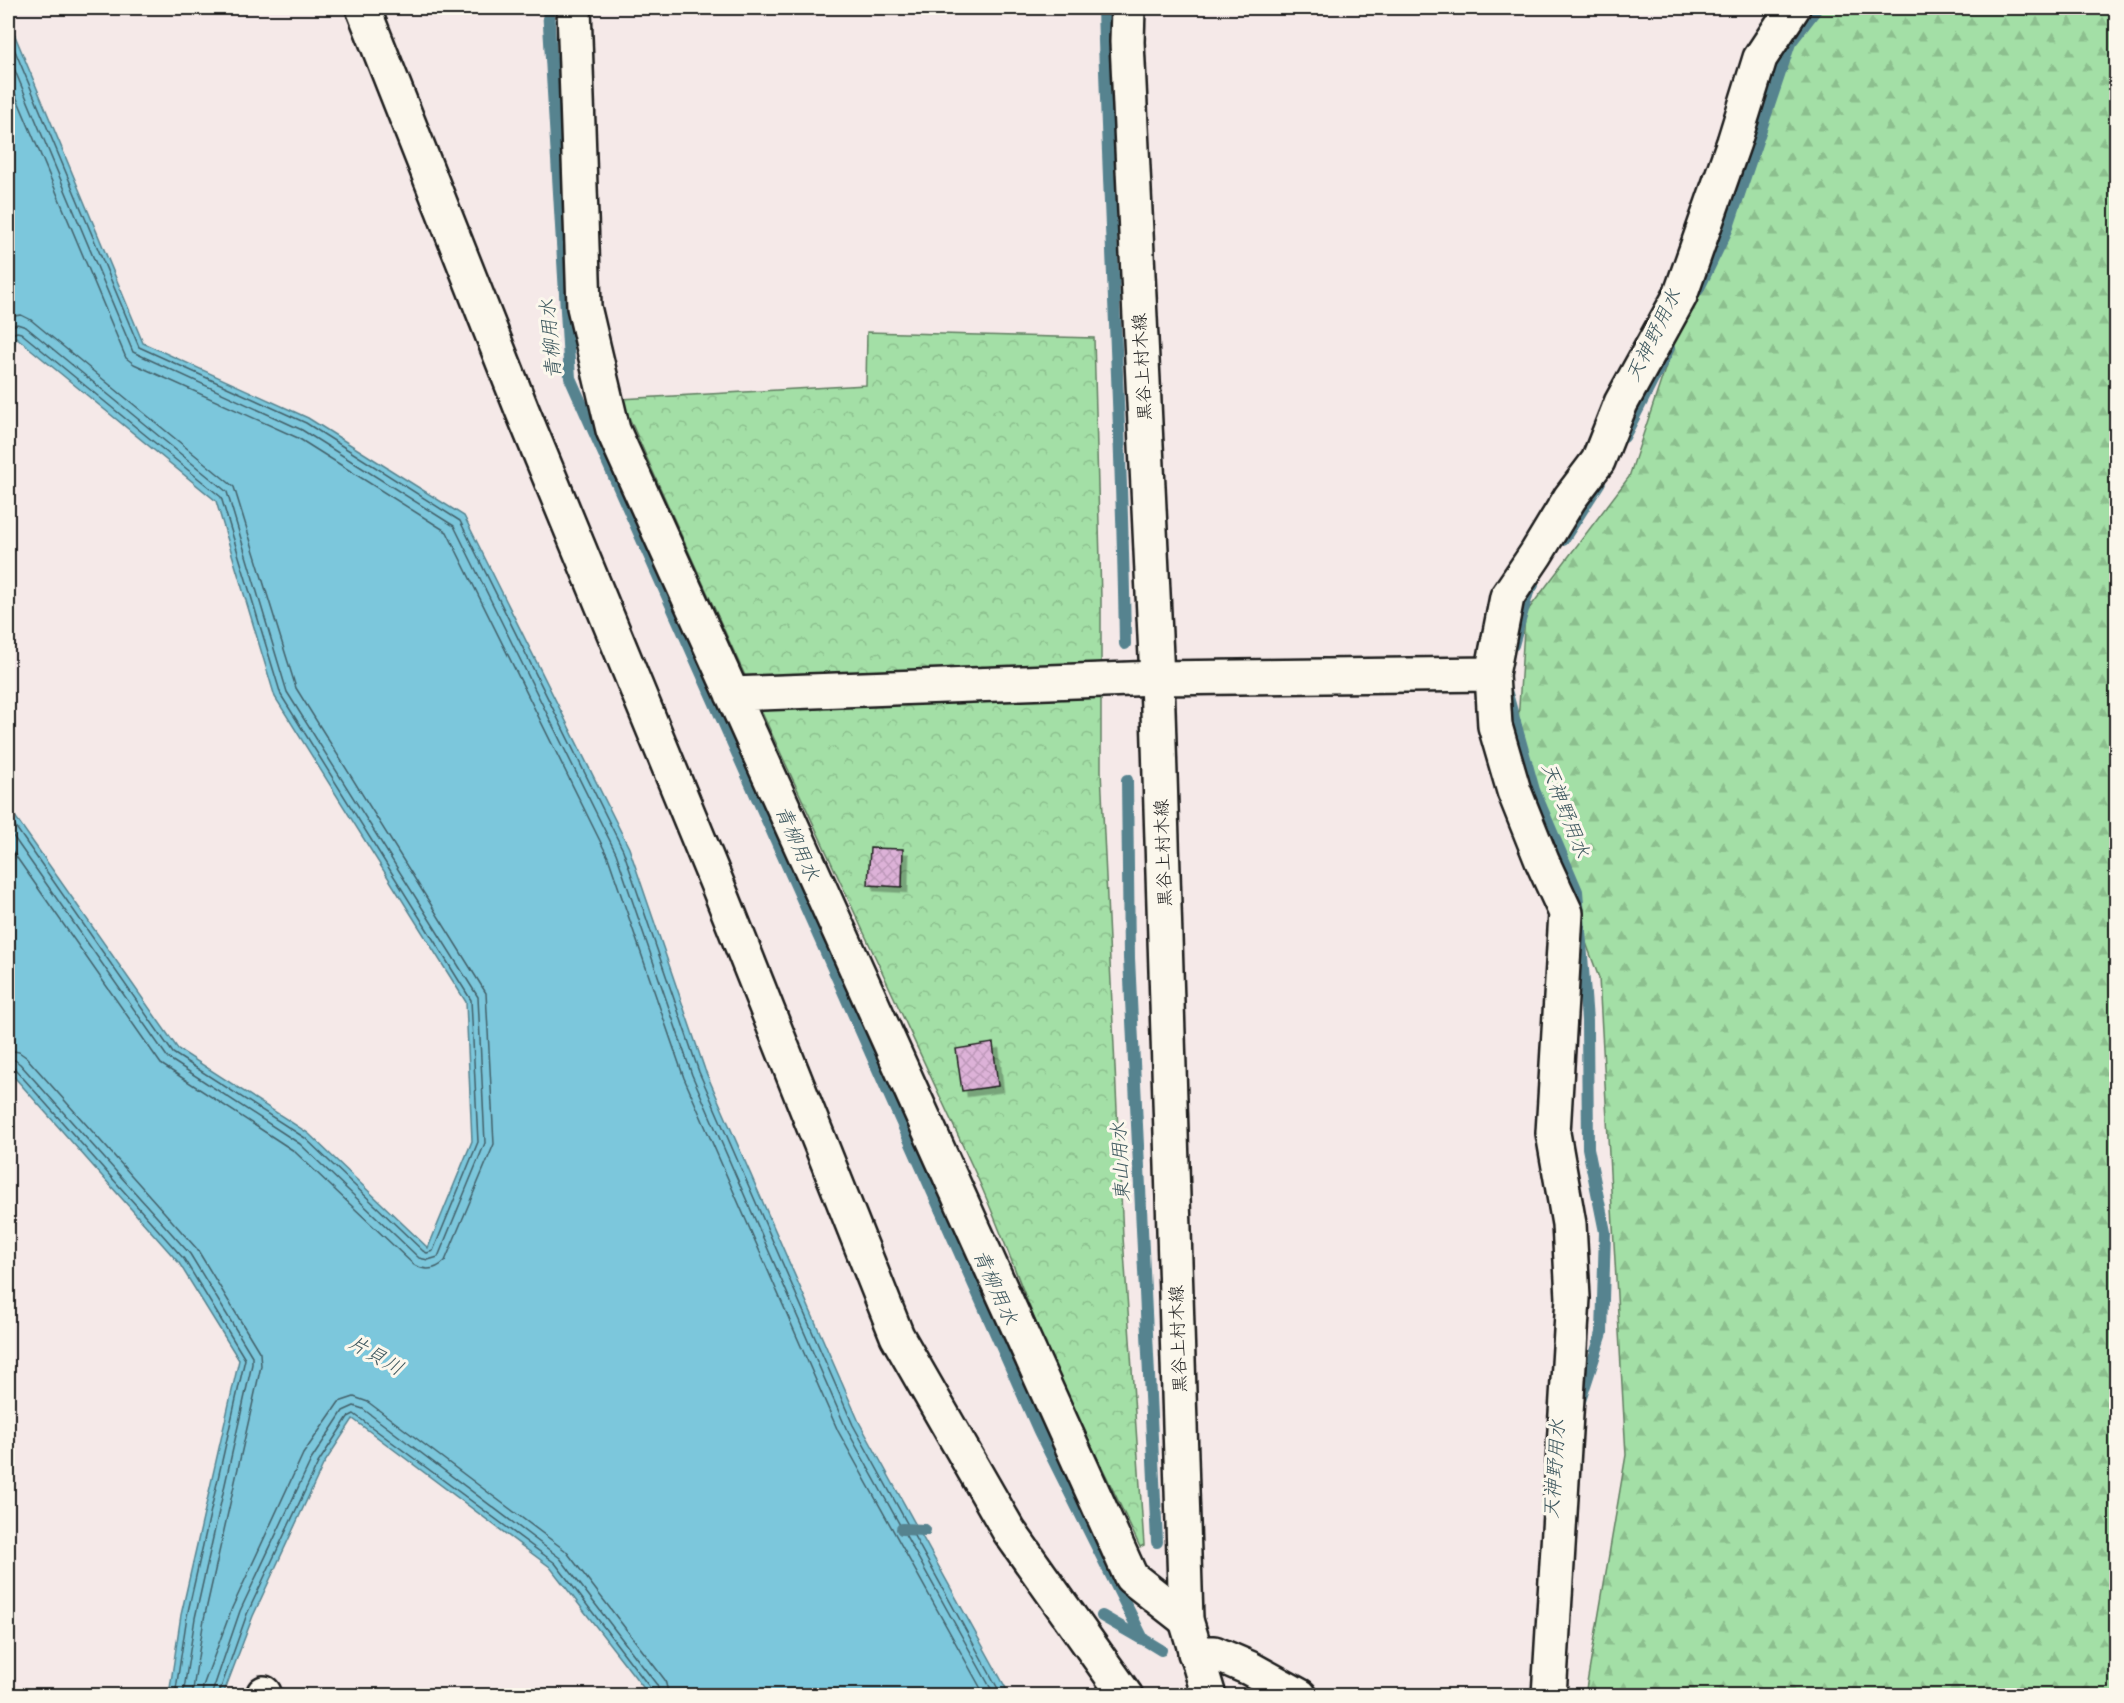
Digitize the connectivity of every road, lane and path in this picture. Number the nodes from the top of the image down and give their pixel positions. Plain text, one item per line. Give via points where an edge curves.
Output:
1 (363, 8) edge
2 (574, 8) edge
3 (1128, 8) edge
4 (1793, 8) edge
5 (1492, 674) junction
6 (1157, 678) junction
7 (732, 694) junction
8 (1186, 1620) junction
9 (1196, 1653) junction
10 (1126, 1695) edge
11 (1209, 1695) edge
12 (1300, 1695) edge
13 (1550, 1695) edge

1 - 10 street via 897,1336 1009,1531
2 - 7 street via 584,307 613,430
3 - 6 street, 黒谷上村木線
4 - 5 street via 1760,58 1680,296 1621,403 1598,461 1507,597
5 - 6 street
5 - 13 street via 1495,726 1514,791 1566,913 1553,1133 1569,1224 1573,1298
6 - 7 street
6 - 8 street, 黒谷上村木線
7 - 8 street via 1131,1576
8 - 9 street, 黒谷上村木線
9 - 11 street, 黒谷上村木線
9 - 12 street via 1214,1653

